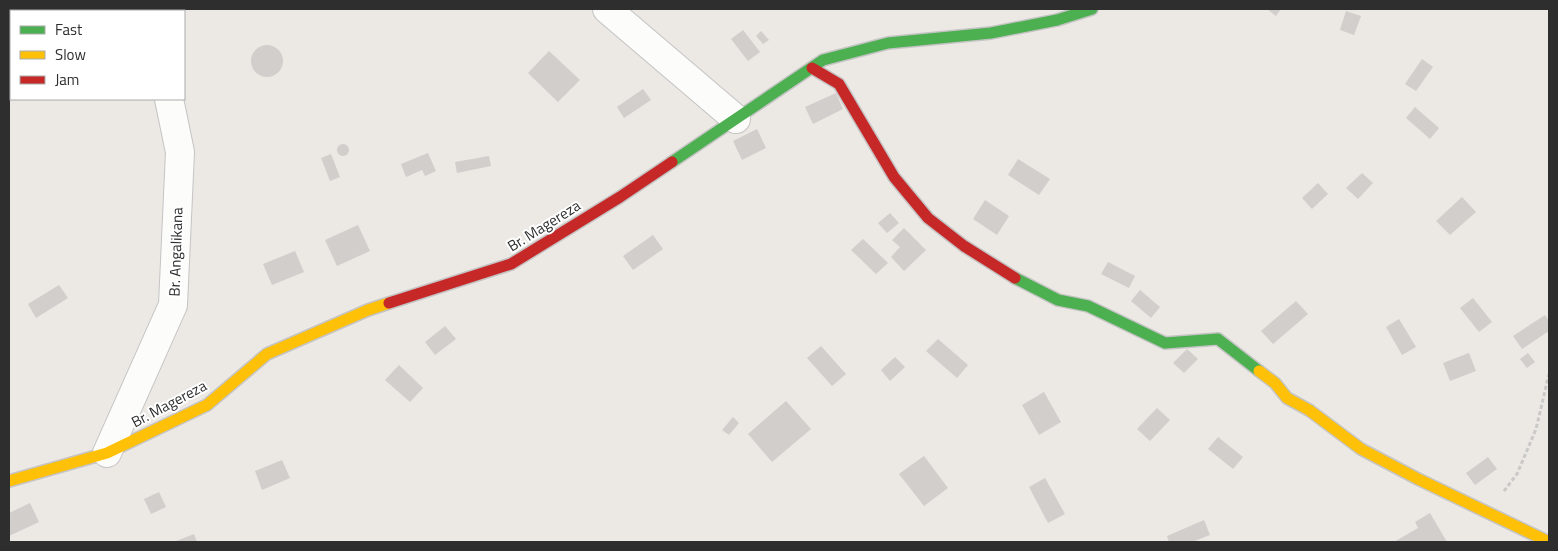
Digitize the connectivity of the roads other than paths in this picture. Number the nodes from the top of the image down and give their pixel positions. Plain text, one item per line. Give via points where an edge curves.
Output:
1 (607, 9) edge
2 (1092, 9) edge
3 (812, 68) junction
4 (169, 100) edge
5 (736, 119) junction
6 (107, 453) junction
7 (9, 481) edge
8 (1549, 542) edge

1 - 5 street
2 - 3 street, Br. Magereza via 1057,20 991,33 888,43 823,60
3 - 5 street, Br. Magereza
3 - 8 street via 839,84 894,177 928,218 964,246 1058,300 1088,306 1165,342 1218,339 1275,383 1287,398 1360,450
4 - 6 street, Br. Angalikana via 180,152 173,305
5 - 6 street, Br. Magereza via 620,197 511,264 368,310 267,354 207,405
6 - 7 street, Br. Magereza

